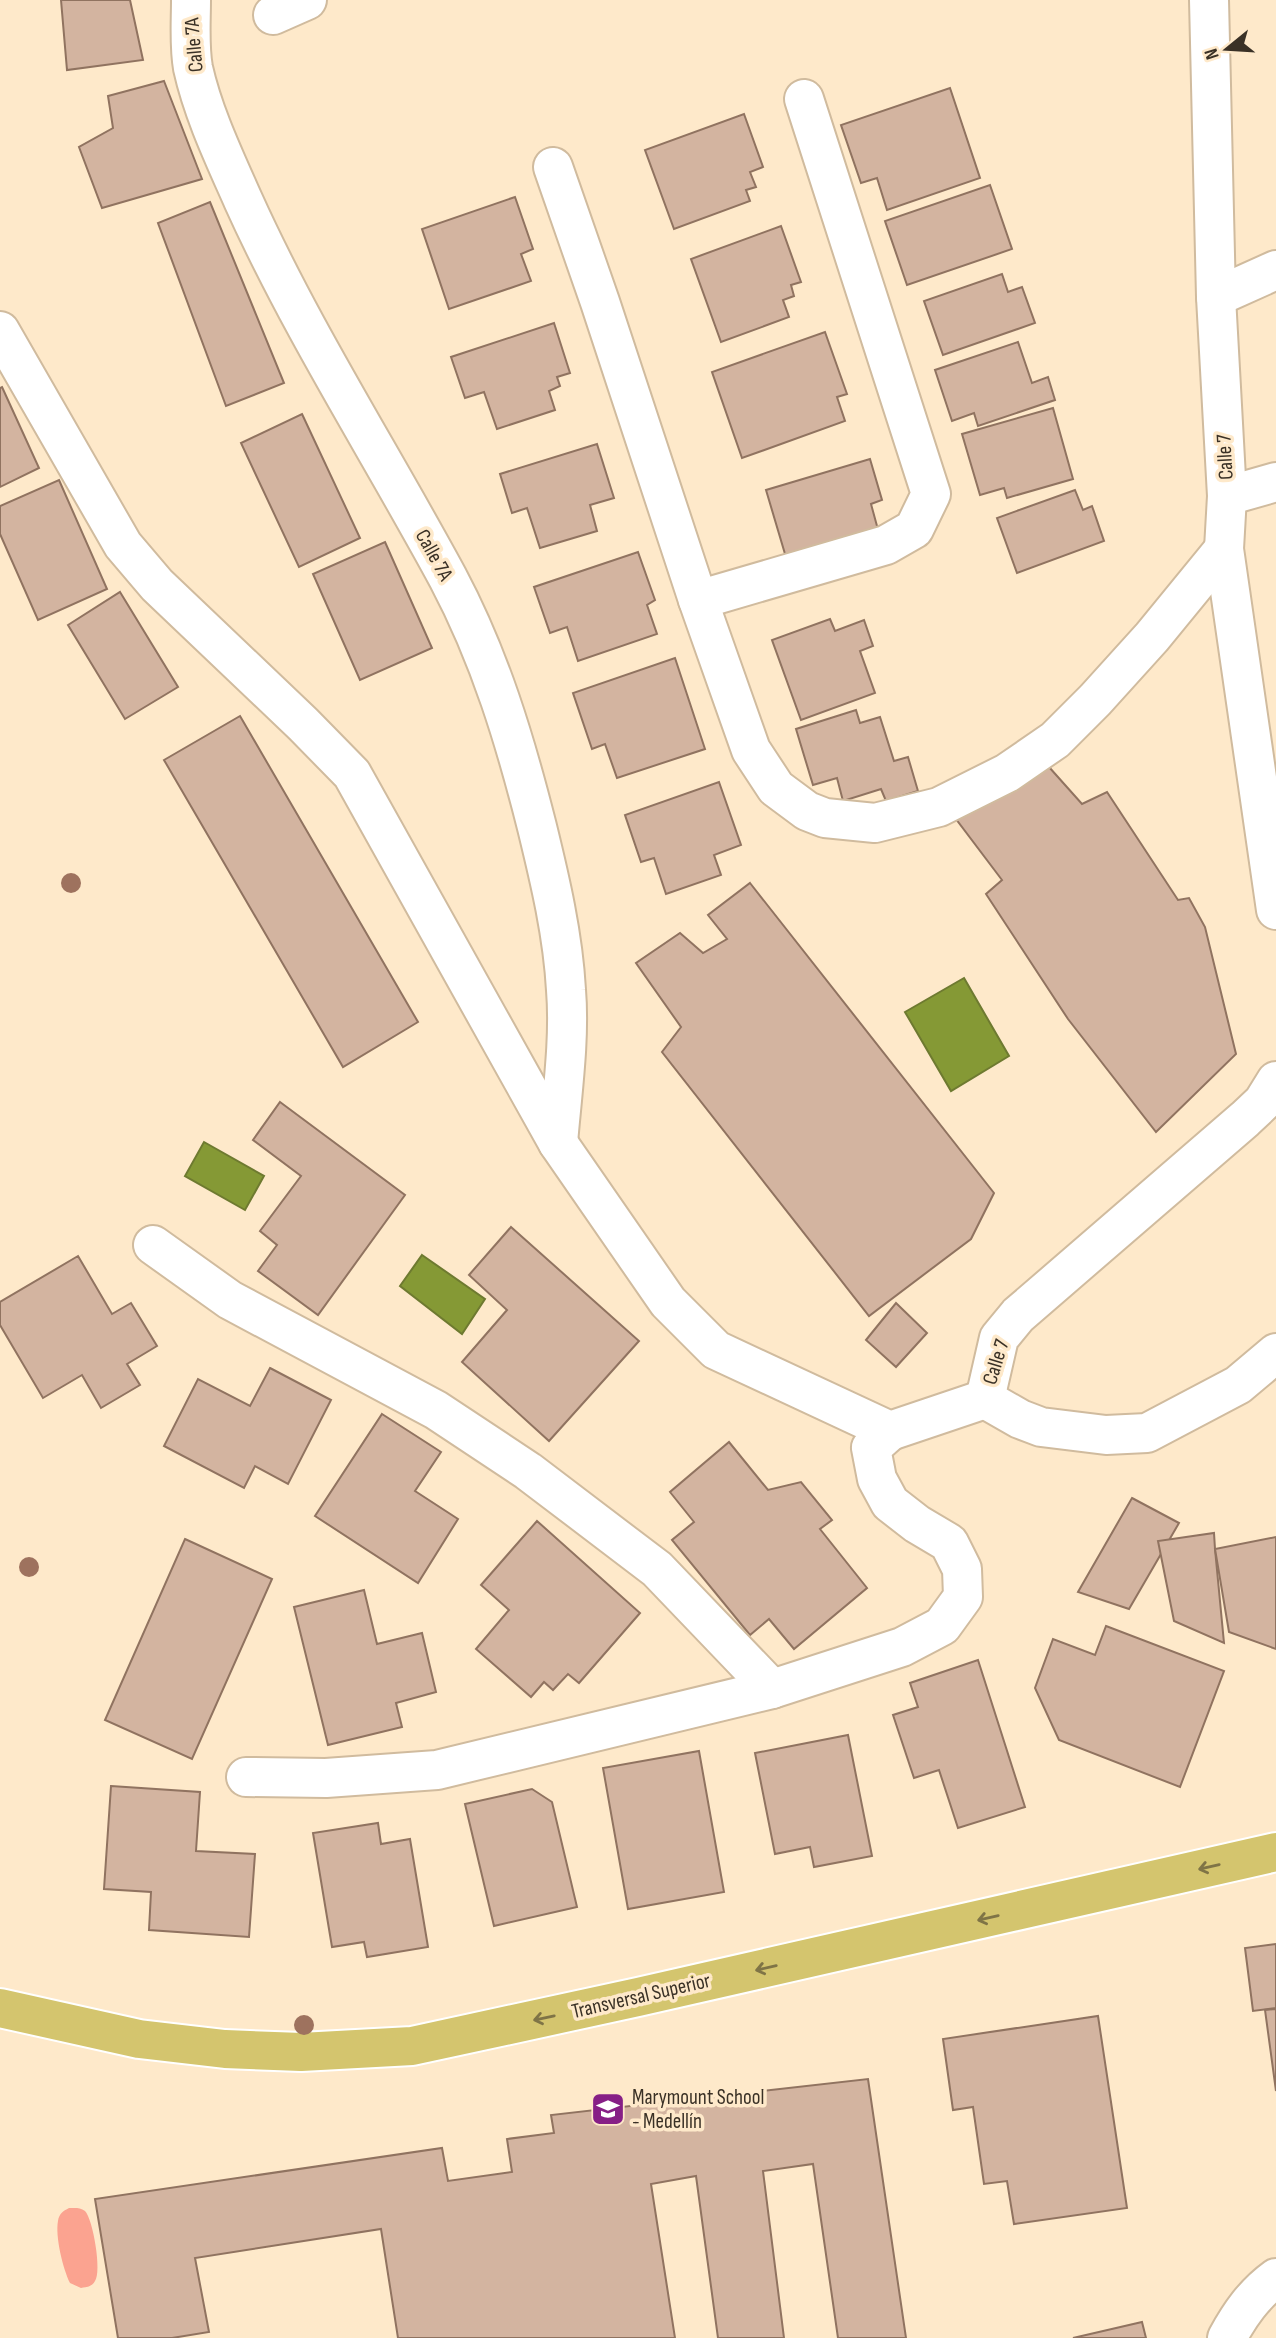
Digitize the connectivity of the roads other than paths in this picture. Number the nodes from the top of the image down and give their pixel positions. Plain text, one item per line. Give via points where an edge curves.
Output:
1 (191, 0) edge
2 (307, 0) edge
3 (1209, 0) edge
4 (273, 15) dead end
5 (804, 99) dead end
6 (553, 167) dead end
7 (1276, 270) edge
8 (1216, 297) junction
9 (0, 331) edge
10 (1276, 482) edge
11 (1227, 496) junction
12 (1224, 549) junction
13 (698, 600) junction
14 (1276, 910) edge
15 (1276, 1080) edge
16 (558, 1143) junction
17 (153, 1245) dead end
18 (1276, 1353) edge
19 (985, 1399) junction
20 (890, 1431) junction
21 (772, 1689) junction
22 (246, 1777) dead end
23 (1276, 1852) edge
24 (0, 2008) edge
25 (1276, 2278) edge
26 (1227, 2338) edge

1 - 16 street, Calle 7A via 193,66 217,140 263,244 324,361 459,600 518,749 546,864 567,992
2 - 4 street
3 - 8 street, Calle 7
5 - 13 street via 931,494 914,529 886,545
6 - 13 street
7 - 8 street
8 - 11 street, Calle 7
9 - 16 street via 123,545 157,585 352,774
10 - 11 street
11 - 12 street, Calle 7
12 - 13 street via 1152,637 1055,740 1007,773 939,807 875,823 825,818 776,788 751,750
12 - 14 street, Calle 7
15 - 19 street, Calle 7 via 1263,1102 1245,1119 1018,1315 999,1338
16 - 20 street via 668,1302 716,1350
17 - 21 street via 230,1300 436,1410 528,1471 657,1569
18 - 19 street, Calle 7 via 1238,1385 1147,1433 1106,1435 1041,1427
19 - 20 street
20 - 21 street via 872,1448 877,1479 890,1503 949,1543 962,1569 964,1597 942,1626 902,1647
21 - 22 street via 437,1770 326,1778
23 -> 24 main road, Transversal Superior via 412,2046 301,2052 225,2049 139,2039
25 - 26 street via 1238,2317

